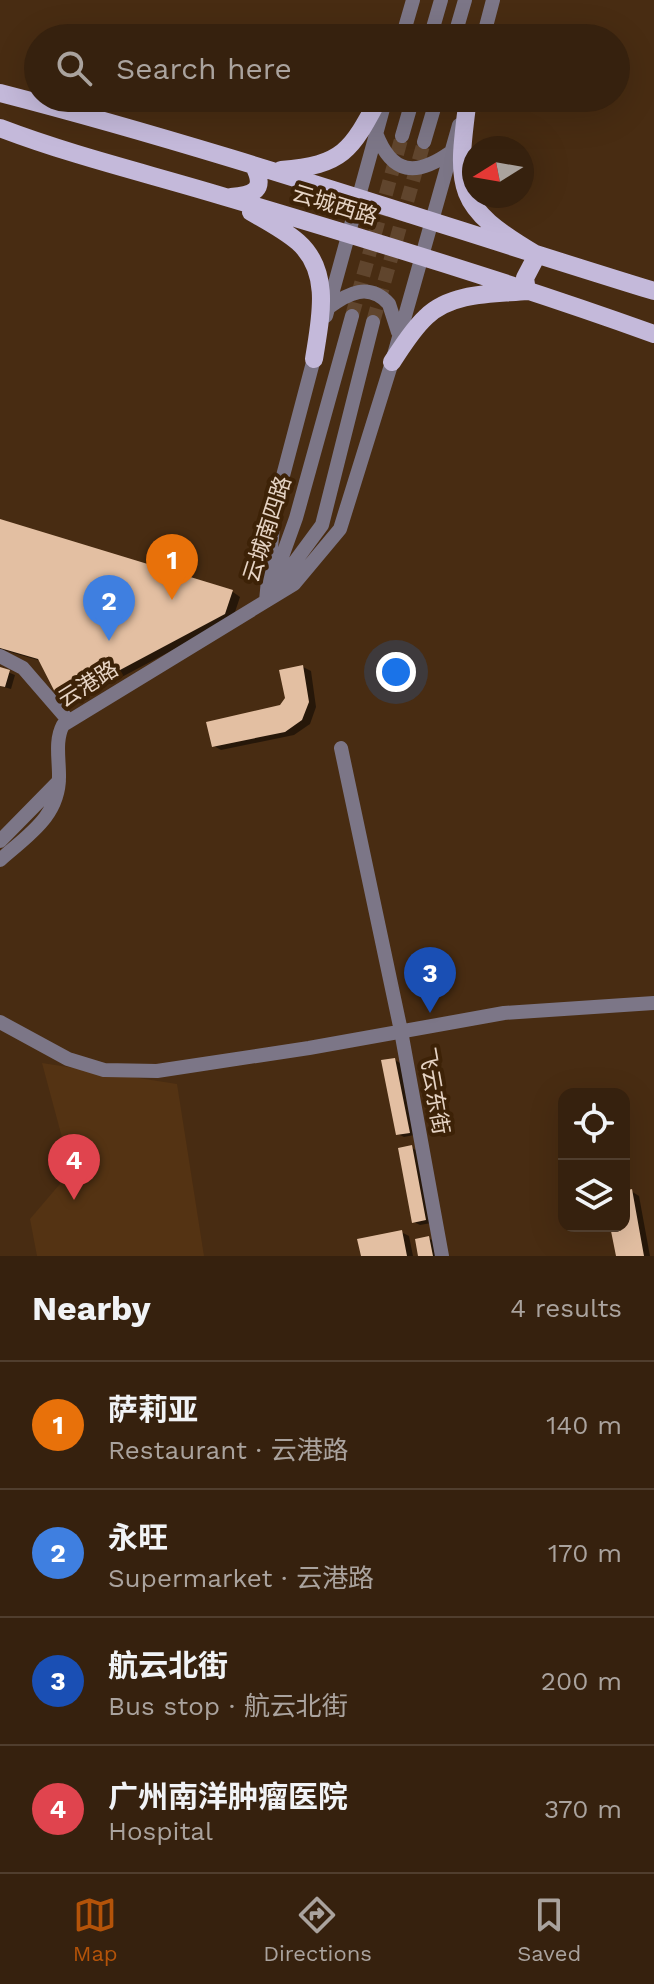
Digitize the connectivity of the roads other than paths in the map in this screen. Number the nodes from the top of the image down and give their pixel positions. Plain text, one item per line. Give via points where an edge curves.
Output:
1 (413, 0) edge
2 (441, 0) edge
3 (465, 0) edge
4 (493, 0) edge
5 (406, 24) edge
6 (434, 24) edge
7 (458, 24) edge
8 (487, 24) edge
9 (0, 80) edge
10 (24, 90) edge
11 (0, 93) edge
12 (24, 99) edge
13 (72, 112) edge
14 (371, 112) edge
15 (382, 112) edge
16 (409, 112) edge
17 (433, 112) edge
18 (464, 112) edge
19 (466, 112) edge
20 (0, 128) edge
21 (376, 132) junction
22 (402, 136) tunnel mouth
23 (0, 142) edge
24 (424, 142) tunnel mouth
25 (54, 149) junction
26 (451, 152) junction
27 (254, 166) junction
28 (359, 196) junction
29 (228, 197) junction
30 (430, 221) junction
31 (348, 234) junction
32 (537, 255) junction
33 (420, 256) junction
34 (527, 291) junction
35 (654, 291) edge
36 (328, 308) junction
37 (352, 316) tunnel mouth
38 (373, 322) tunnel mouth
39 (654, 334) edge
40 (399, 337) junction
41 (314, 359) junction
42 (392, 362) junction
43 (266, 601) junction
44 (0, 656) edge
45 (68, 720) junction
46 (341, 748) dead end
47 (59, 780) junction
48 (0, 841) edge
49 (0, 860) edge
50 (654, 1003) edge
51 (0, 1022) edge
52 (401, 1031) junction
53 (442, 1256) edge

1 - 5 street
2 - 6 street
3 - 7 street
4 - 8 street
9 - 10 main road
11 - 12 main road, 云城西路
13 - 27 main road, 云城西路
14 - 27 main road via 352,144 335,159 304,168
15 - 21 street
16 - 22 street
17 - 24 street
18 - 26 street, 云港路
19 - 32 main road via 461,161 470,200 498,231
20 - 25 main road, 云城西路
21 - 26 street via 389,159 408,169 425,167
21 - 28 street
23 - 25 main road
25 - 29 main road, 云城西路
26 - 30 street, 云港路
27 - 28 main road, 云城西路
27 - 29 main road via 260,181 257,189
28 - 30 main road, 云城西路
28 - 31 street
29 - 31 main road, 云城西路
29 - 41 main road via 297,240 314,261 322,299
30 - 32 main road, 云城西路
30 - 33 street, 云港路
31 - 33 main road, 云城西路
31 - 36 street
32 - 34 main road via 525,278
32 - 35 main road, 云城西路
33 - 34 main road, 云城西路
33 - 40 street, 云港路
34 - 39 main road, 云城西路
34 - 42 main road via 470,297 439,307
36 - 40 street via 354,291 373,293 389,304
36 - 41 street
37 - 43 street, 云城南四路 via 296,518
38 - 43 street, 云城南四路 via 322,525
40 - 42 street, 云港路
41 - 43 street via 275,506
42 - 43 street, 云港路 via 340,529 294,584
43 - 45 street, 云港路
44 - 45 street via 23,668
45 - 47 street, 云港路 via 60,729
46 - 52 street, 飞云东街
47 - 48 street
47 - 49 street, 云港路 via 48,816
50 - 52 street via 504,1013
51 - 52 street via 68,1059 104,1070 136,1071 180,1069
52 - 53 street, 飞云东街

